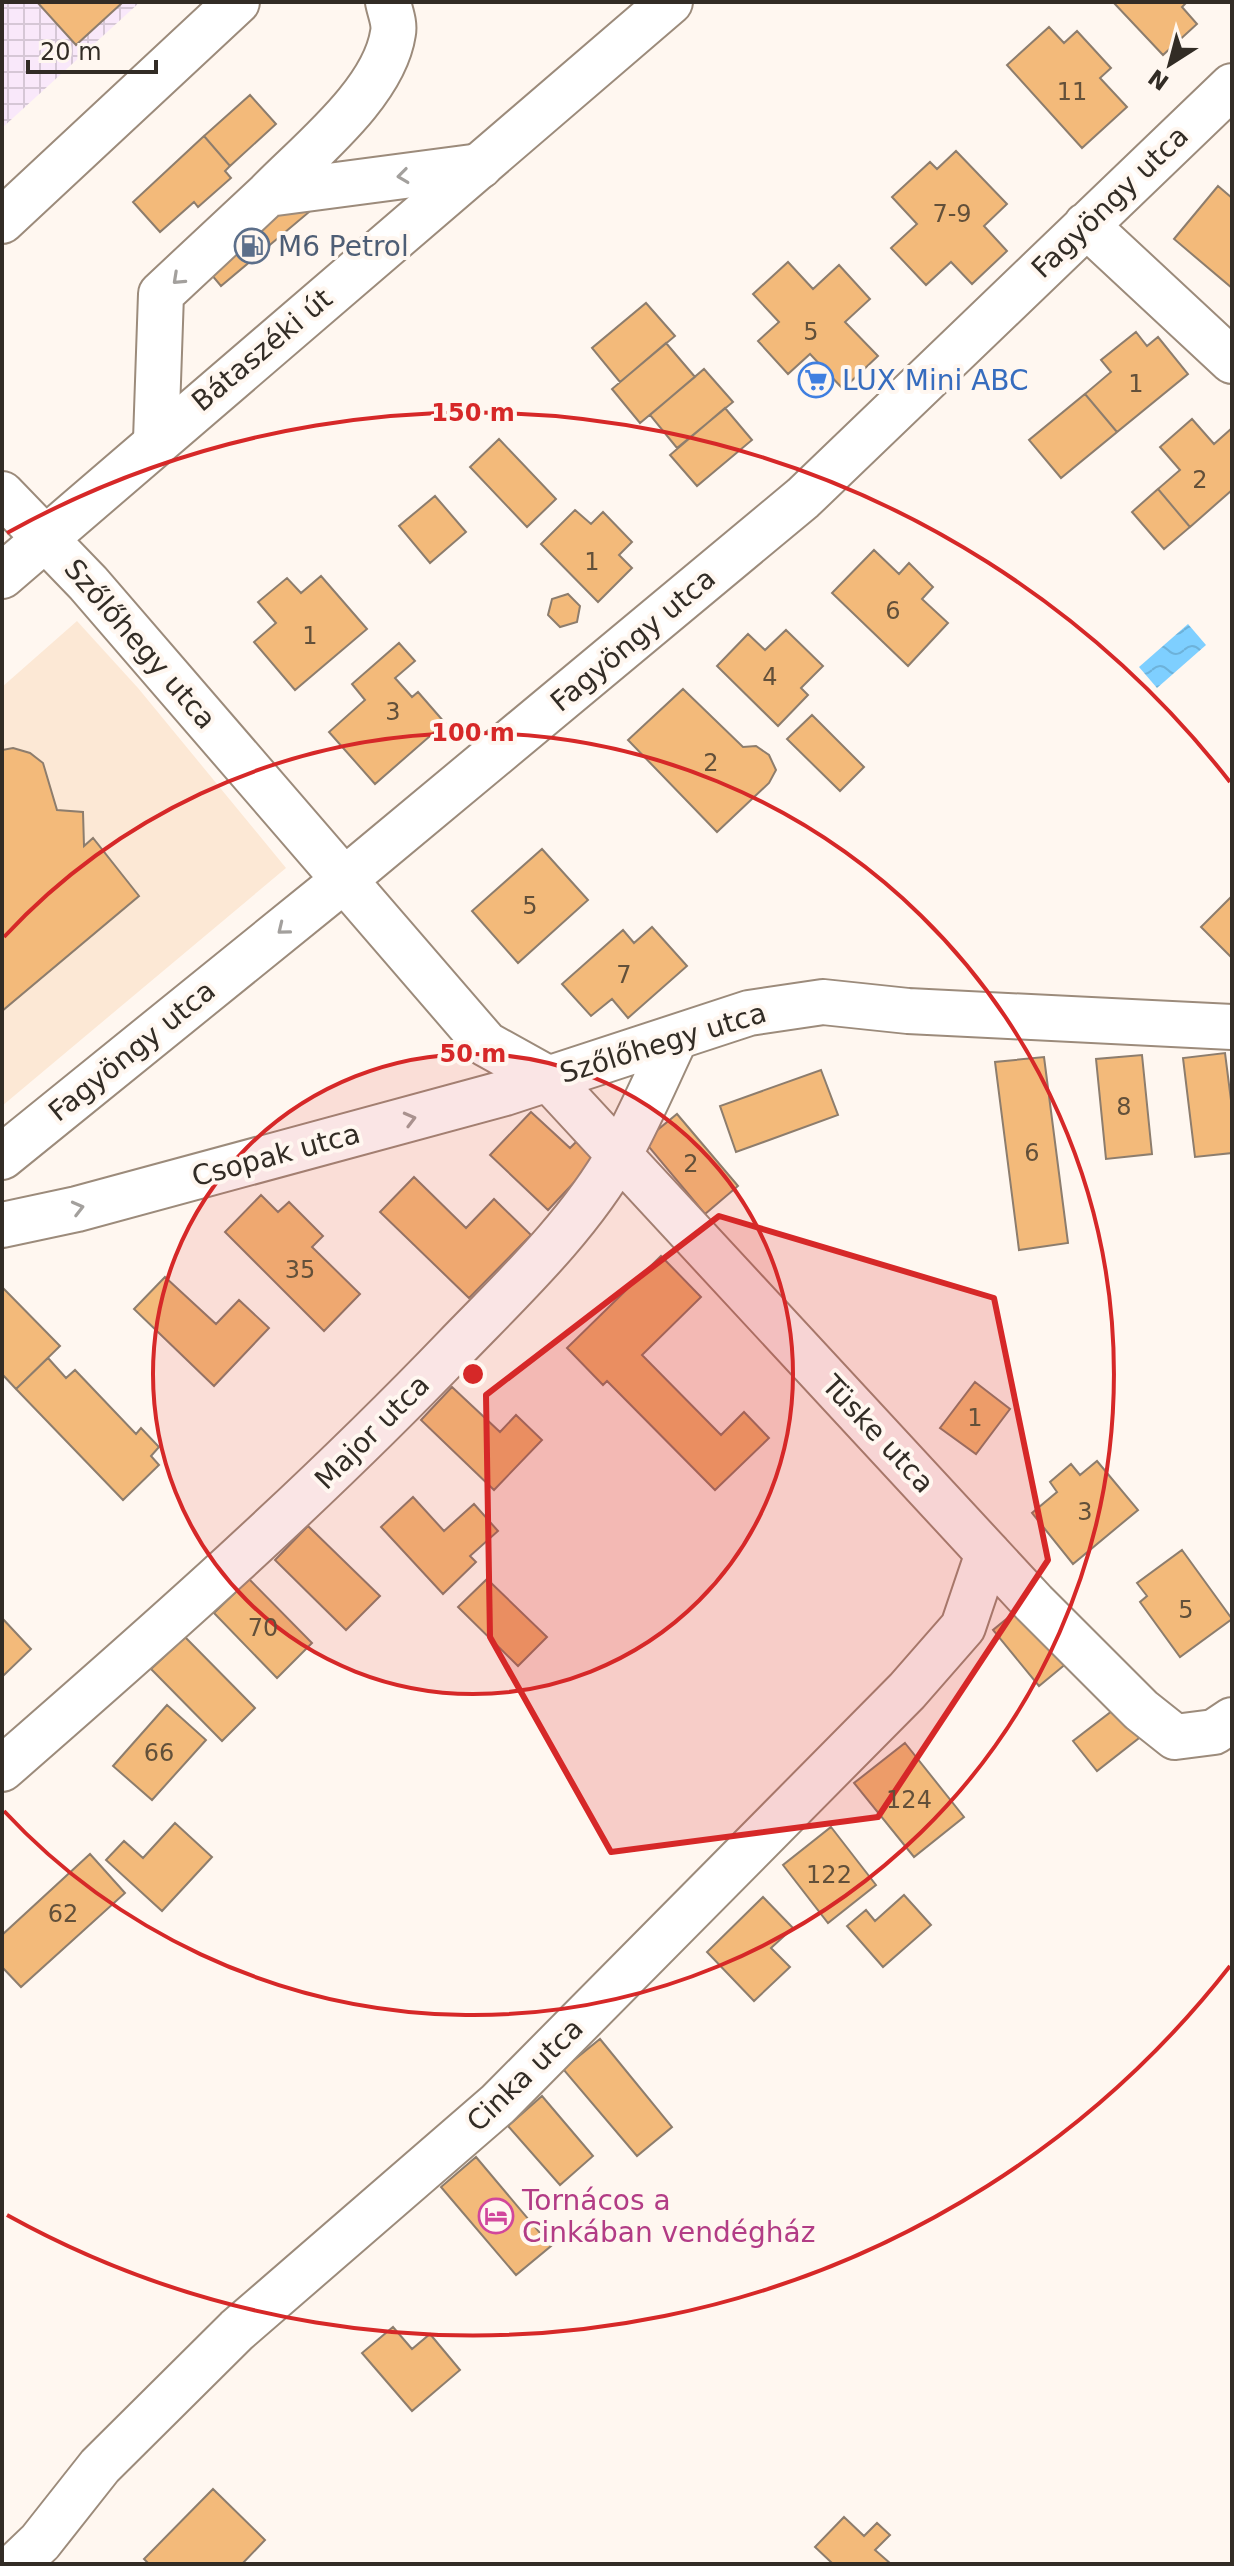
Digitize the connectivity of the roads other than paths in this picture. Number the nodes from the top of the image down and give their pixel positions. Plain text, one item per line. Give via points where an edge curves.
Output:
1 (237, 2) edge
2 (388, 2) edge
3 (670, 2) edge
4 (1232, 86) edge
5 (480, 166) junction
6 (268, 194) junction
7 (2, 221) edge
8 (1086, 225) junction
9 (1232, 361) edge
10 (156, 440) junction
11 (2, 494) edge
12 (46, 535) junction
13 (2, 576) edge
14 (344, 880) junction
15 (1232, 1027) edge
16 (675, 1039) junction
17 (549, 1079) junction
18 (619, 1155) junction
19 (2, 1157) edge
20 (2, 1225) edge
21 (988, 1553) junction
22 (1232, 1720) edge
23 (2, 1769) edge
24 (39, 2557) edge

1 - 7 street
2 - 6 street via 394,29 387,60 369,89
3 - 5 street, Bátaszéki út
4 - 8 street, Fagyöngy utca
5 -> 6 street
5 - 10 street, Bátaszéki út
6 -> 10 street via 161,294
8 - 9 street
8 - 14 street, Fagyöngy utca via 803,498
10 - 12 street, Bátaszéki út
11 - 12 street, Szőlőhegy utca
12 - 13 street, Bátaszéki út
12 - 14 street, Szőlőhegy utca
14 - 17 street, Szőlőhegy utca via 486,1044
14 -> 19 street, Fagyöngy utca
15 - 16 street, Szőlőhegy utca via 823,1002 749,1013
16 - 17 street, Szőlőhegy utca
16 - 18 street, Major utca
17 - 18 street, Tüske utca
20 -> 17 street, Csopak utca via 93,1205
18 - 21 street, Tüske utca
18 - 23 street, Major utca via 572,1221 371,1435 207,1590
21 - 22 street, Tüske utca via 1141,1710 1175,1737 1214,1732
21 - 24 street, Cinka utca via 963,1627 907,1691 498,2104 237,2330 100,2466

